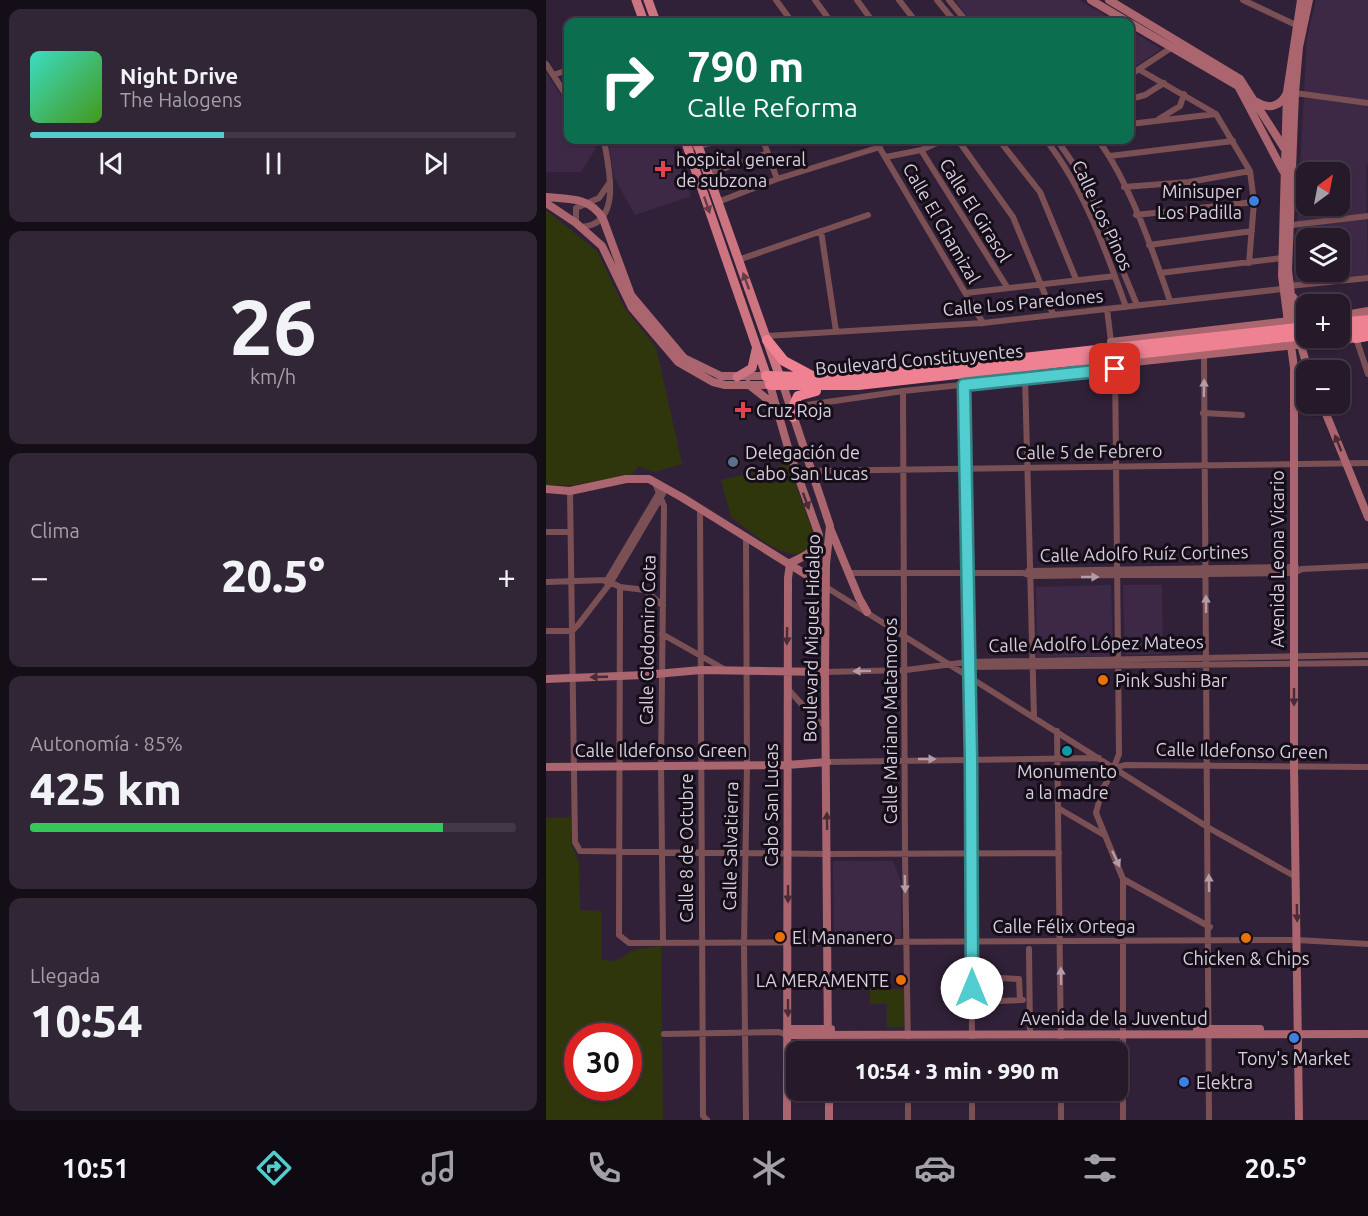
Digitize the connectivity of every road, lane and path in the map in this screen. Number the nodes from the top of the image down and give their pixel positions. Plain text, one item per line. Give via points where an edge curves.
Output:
1 (636, 0) edge
2 (648, 0) edge
3 (776, 0) edge
4 (815, 0) edge
5 (857, 0) edge
6 (899, 0) edge
7 (937, 0) edge
8 (949, 0) edge
9 (1091, 0) edge
10 (1109, 0) edge
11 (1243, 0) edge
12 (1301, 0) edge
13 (1309, 0) edge
14 (643, 18) edge
15 (655, 18) edge
16 (789, 18) edge
17 (828, 18) edge
18 (870, 18) edge
19 (913, 18) edge
20 (952, 18) edge
21 (964, 18) edge
22 (1121, 18) edge
23 (1296, 25) junction
24 (1134, 26) edge
25 (1174, 46) junction
26 (546, 64) edge
27 (1140, 69) junction
28 (564, 71) edge
29 (1134, 73) edge
30 (553, 75) junction
31 (1164, 83) junction
32 (564, 91) edge
33 (1291, 93) junction
34 (1184, 94) junction
35 (1134, 98) edge
36 (1255, 100) junction
37 (1368, 103) edge
38 (1216, 114) junction
39 (1156, 121) junction
40 (1134, 124) edge
41 (1233, 141) junction
42 (1292, 142) junction
43 (605, 144) edge
44 (765, 144) edge
45 (878, 144) edge
46 (935, 144) edge
47 (961, 144) edge
48 (1002, 144) edge
49 (1049, 144) edge
50 (1060, 144) edge
51 (1101, 144) edge
52 (694, 145) edge
53 (880, 147) junction
54 (921, 150) junction
55 (1286, 150) junction
56 (1275, 152) junction
57 (768, 153) junction
58 (1110, 156) junction
59 (886, 157) junction
60 (1250, 171) junction
61 (708, 174) junction
62 (777, 179) junction
63 (1289, 180) junction
64 (611, 181) junction
65 (1124, 188) junction
66 (546, 197) edge
67 (592, 201) junction
68 (718, 202) junction
69 (1254, 202) junction
70 (546, 203) edge
71 (868, 215) dead end
72 (1136, 215) junction
73 (602, 216) junction
74 (1368, 216) edge
75 (579, 225) junction
76 (1292, 225) junction
77 (821, 231) junction
78 (1252, 231) junction
79 (1149, 245) junction
80 (1282, 258) junction
81 (738, 260) junction
82 (1249, 262) junction
83 (1160, 273) junction
84 (1115, 276) junction
85 (1368, 278) edge
86 (1076, 279) junction
87 (1041, 283) junction
88 (1006, 287) junction
89 (1287, 290) junction
90 (966, 293) junction
91 (1296, 300) edge
92 (1170, 301) junction
93 (1137, 305) junction
94 (1126, 307) junction
95 (1107, 309) junction
96 (1053, 314) junction
97 (1350, 317) edge
98 (1296, 320) edge
99 (1367, 320) edge
100 (1290, 321) junction
101 (983, 323) junction
102 (1266, 323) junction
103 (1296, 328) edge
104 (836, 331) junction
105 (1296, 333) edge
106 (1350, 333) edge
107 (1350, 336) edge
108 (766, 338) junction
109 (1296, 341) edge
110 (1111, 342) junction
111 (1296, 342) edge
112 (1192, 344) junction
113 (756, 348) junction
114 (1269, 348) junction
115 (1298, 348) edge
116 (1204, 356) junction
117 (1012, 362) junction
118 (1115, 363) junction
119 (1294, 368) joint
120 (1368, 374) edge
121 (736, 377) junction
122 (1025, 377) junction
123 (824, 378) junction
124 (768, 381) junction
125 (782, 381) junction
126 (748, 384) junction
127 (858, 385) junction
128 (964, 385) junction
129 (903, 392) junction
130 (778, 408) junction
131 (793, 412) junction
132 (1203, 413) junction
133 (1326, 414) edge
134 (1242, 415) dead end
135 (789, 451) junction
136 (1204, 463) junction
137 (1368, 463) edge
138 (1293, 464) junction
139 (1347, 465) junction
140 (1117, 467) junction
141 (1026, 468) junction
142 (903, 469) junction
143 (967, 469) junction
144 (810, 471) junction
145 (546, 489) edge
146 (570, 491) junction
147 (663, 491) junction
148 (700, 508) junction
149 (1368, 517) edge
150 (830, 526) junction
151 (546, 532) edge
152 (570, 532) junction
153 (746, 536) junction
154 (814, 549) junction
155 (774, 553) junction
156 (805, 556) junction
157 (790, 563) junction
158 (826, 564) junction
159 (1368, 566) edge
160 (1206, 567) junction
161 (1118, 568) junction
162 (1297, 569) junction
163 (849, 573) junction
164 (905, 573) junction
165 (966, 573) junction
166 (1031, 573) junction
167 (1206, 575) junction
168 (1118, 577) junction
169 (788, 578) joint
170 (570, 581) junction
171 (609, 581) junction
172 (546, 582) edge
173 (620, 587) junction
174 (826, 587) junction
175 (663, 606) junction
176 (867, 612) junction
177 (546, 631) edge
178 (572, 631) junction
179 (662, 634) junction
180 (906, 636) junction
181 (701, 654) junction
182 (1368, 655) edge
183 (1294, 660) junction
184 (1206, 661) junction
185 (1119, 662) junction
186 (1368, 663) edge
187 (968, 664) junction
188 (1033, 664) junction
189 (954, 666) junction
190 (724, 669) junction
191 (701, 670) junction
192 (745, 670) junction
193 (906, 670) junction
194 (787, 671) junction
195 (662, 672) junction
196 (825, 672) junction
197 (969, 676) junction
198 (621, 677) junction
199 (573, 678) junction
200 (546, 679) edge
201 (787, 688) junction
202 (1034, 717) junction
203 (826, 726) junction
204 (1057, 731) junction
205 (1058, 758) junction
206 (1100, 758) junction
207 (905, 759) junction
208 (971, 759) junction
209 (827, 762) junction
210 (701, 765) junction
211 (747, 765) junction
212 (787, 765) junction
213 (619, 766) junction
214 (661, 766) junction
215 (546, 767) edge
216 (574, 767) junction
217 (1115, 767) junction
218 (1207, 767) junction
219 (1294, 767) junction
220 (1368, 767) edge
221 (1058, 808) junction
222 (1209, 828) junction
223 (1104, 835) junction
224 (619, 853) junction
225 (661, 853) junction
226 (970, 853) junction
227 (1059, 853) junction
228 (702, 854) junction
229 (746, 854) junction
230 (788, 854) junction
231 (828, 854) junction
232 (905, 854) junction
233 (1296, 878) junction
234 (1123, 879) junction
235 (1210, 927) junction
236 (1297, 940) junction
237 (1060, 941) junction
238 (1121, 941) junction
239 (1210, 941) junction
240 (971, 942) junction
241 (663, 943) junction
242 (702, 943) junction
243 (744, 943) junction
244 (788, 943) junction
245 (828, 943) junction
246 (907, 943) junction
247 (1368, 944) edge
248 (1029, 949) dead end
249 (1000, 978) dead end
250 (1020, 1000) junction
251 (1030, 1000) junction
252 (998, 1001) dead end
253 (1368, 1030) edge
254 (785, 1032) junction
255 (828, 1032) junction
256 (1122, 1032) junction
257 (1209, 1032) junction
258 (1297, 1032) junction
259 (702, 1033) junction
260 (746, 1033) junction
261 (909, 1033) junction
262 (972, 1033) junction
263 (1030, 1033) junction
264 (1061, 1033) junction
265 (664, 1034) dead end
266 (1368, 1035) edge
267 (828, 1041) edge
268 (909, 1041) edge
269 (972, 1041) edge
270 (1061, 1041) edge
271 (829, 1101) edge
272 (908, 1101) edge
273 (972, 1101) edge
274 (1061, 1101) edge
275 (705, 1118) edge
276 (746, 1120) edge
277 (788, 1120) edge
278 (829, 1120) edge
279 (908, 1120) edge
280 (972, 1120) edge
281 (1061, 1120) edge
282 (1123, 1120) edge
283 (1209, 1120) edge
284 (1299, 1120) edge

1 - 14 main road
2 - 15 main road
3 - 16 street
4 - 17 street
5 - 18 street
6 - 19 street
7 - 20 street
8 - 21 street
9 - 22 street
10 - 25 street
11 - 23 street
12 - 23 street, Avenida Leona Vicario
13 - 33 street, Avenida Leona Vicario
23 - 33 street, Avenida Leona Vicario
24 - 25 street
25 - 27 street
25 - 36 street via 1237,76
25 - 56 street via 1238,86
26 - 30 street
27 - 29 street
27 - 31 street
28 - 30 street
30 - 32 street
31 - 34 street
31 - 35 street
33 - 36 street via 1274,106 1263,106
33 - 37 street
33 - 42 street, Avenida Leona Vicario
33 - 55 street, Avenida Leona Vicario
34 - 38 street
34 - 39 street via 1180,106
36 - 55 street
38 - 39 street
38 - 41 street
39 - 40 street
41 - 58 street
41 - 60 street
42 - 55 street
42 - 63 street, Avenida Leona Vicario
43 - 64 street
44 - 57 street
45 - 53 street, Calle El Chamizal
46 - 54 street
47 - 87 street via 1013,217
48 - 86 street via 1040,192
49 - 84 street, Calle Los Pinos via 1073,178
50 - 93 street, Calle Los Pinos via 1086,182
51 - 58 street
52 - 61 main road, Boulevard Miguel Hidalgo
52 -> 113 main road, Boulevard Miguel Hidalgo
53 - 59 street, Calle El Chamizal
53 - 62 street
54 - 59 street
54 - 88 street, Calle El Girasol
55 - 56 street
55 - 63 street, Avenida Leona Vicario
56 - 63 street
57 - 61 street
57 - 62 street
58 - 65 street
59 - 90 street, Calle El Chamizal
60 - 65 street
60 - 69 street
61 - 68 main road, Boulevard Miguel Hidalgo
62 - 68 street
63 - 76 street, Avenida Leona Vicario
63 - 80 street, Avenida Leona Vicario
64 - 67 street
64 - 73 street via 608,207
65 - 72 street
66 - 67 street
67 - 73 street, Boulevard Constituyentes
67 - 75 street via 576,208
68 - 81 main road, Boulevard Miguel Hidalgo
69 - 72 street
69 - 78 street
70 - 75 street, Boulevard Constituyentes
71 - 77 street
72 - 79 street
73 - 75 street via 591,226
73 - 121 street, Boulevard Constituyentes via 627,285 650,320 689,362 722,376
74 - 76 street
75 - 126 street, Boulevard Constituyentes via 602,246 632,308 678,362 713,382
76 - 89 street, Avenida Leona Vicario
77 - 81 street
77 - 104 street
78 - 79 street
78 - 82 street
79 - 83 street
80 - 82 street
80 - 89 street, Avenida Leona Vicario
108 -> 81 main road, Boulevard Miguel Hidalgo
82 - 83 street
83 - 92 street
84 - 86 street
84 - 94 street, Calle Los Pinos
85 - 89 street, Calle Los Paredones
86 - 87 street
87 - 88 street
87 - 96 street
88 - 90 street
89 - 91 street
89 - 92 street, Calle Los Paredones
89 - 100 street, Avenida Leona Vicario
90 - 101 street, Calle El Chamizal
92 - 93 street, Calle Los Paredones
93 - 94 street, Calle Los Paredones
94 - 95 street, Calle Los Paredones
95 - 96 street, Calle Los Paredones
95 - 110 street
96 - 101 street, Calle Los Paredones
97 - 99 street
98 - 100 street
99 - 106 highway
100 - 102 street
100 - 105 street, Avenida Leona Vicario
101 - 104 street, Calle Los Paredones
102 - 110 street
102 - 114 street via 1278,334
103 - 112 highway
104 - 108 street, Calle Los Paredones
107 - 120 street
108 - 123 highway via 792,367
108 - 125 main road, Boulevard Miguel Hidalgo
109 - 112 highway, Boulevard Constituyentes
110 - 117 highway
111 - 114 street, Boulevard Constituyentes
112 - 117 highway
112 - 118 highway, Boulevard Constituyentes
113 - 121 main road via 752,368
113 - 124 main road, Boulevard Miguel Hidalgo
114 - 116 street, Boulevard Constituyentes
115 - 119 street, Avenida Leona Vicario
116 - 118 street, Boulevard Constituyentes
132 -> 116 street
117 - 118 highway, Boulevard Constituyentes
117 - 123 highway, Boulevard Constituyentes
117 - 127 highway, Boulevard Constituyentes
118 - 122 street
118 - 140 street
119 - 138 street, Avenida Leona Vicario
121 - 124 street, Boulevard Constituyentes
122 - 128 street
122 - 141 street
123 - 125 highway, Boulevard Constituyentes
124 - 125 highway, Boulevard Constituyentes
124 - 126 street, Boulevard Constituyentes
124 - 130 street, Boulevard Miguel Hidalgo
125 - 127 highway, Boulevard Constituyentes
125 - 131 street, Boulevard Miguel Hidalgo
126 - 130 street
127 - 131 highway via 801,394
128 - 129 street
128 - 143 street
129 - 131 street
129 - 142 street, Calle Mariano Matamoros
130 - 135 street, Boulevard Miguel Hidalgo
131 - 144 street, Boulevard Miguel Hidalgo
132 - 134 street
132 - 136 street
139 -> 133 street
135 - 144 street via 797,449 803,467
135 -> 154 street, Boulevard Miguel Hidalgo via 819,535
136 - 138 street, Calle 5 de Febrero
136 - 140 street, Calle 5 de Febrero
136 - 160 street
137 - 139 street, Calle 5 de Febrero
138 - 139 street, Calle 5 de Febrero
138 - 162 street, Avenida Leona Vicario
139 - 149 street
140 - 141 street, Calle 5 de Febrero
140 - 161 street
141 - 143 street, Calle 5 de Febrero
141 - 166 street
142 - 143 street, Calle 5 de Febrero
142 - 144 street, Calle 5 de Febrero
142 - 164 street, Calle Mariano Matamoros
143 - 165 street
144 - 150 street, Boulevard Miguel Hidalgo
145 - 146 street
146 - 147 street via 640,478 655,482
146 - 152 street
147 - 148 street
147 - 171 street
147 - 175 street, Calle Clodomiro Cota
148 - 153 street
148 - 181 street, Calle 8 de Octubre
150 - 158 street, Boulevard Miguel Hidalgo
150 - 163 street
151 - 152 street
152 - 170 street
153 - 155 street
153 - 192 street, Calle Salvatierra
154 - 156 street, Boulevard Miguel Hidalgo
154 - 158 street via 815,563
155 - 156 street
155 - 157 street
156 - 157 street, Boulevard Miguel Hidalgo
157 - 169 street, Boulevard Miguel Hidalgo
157 - 174 street
158 - 174 street, Boulevard Miguel Hidalgo
159 - 162 street, Calle Adolfo Ruíz Cortines
160 - 161 street, Calle Adolfo Ruíz Cortines
160 - 162 street, Calle Adolfo Ruíz Cortines
160 - 167 street
161 - 166 street, Calle Adolfo Ruíz Cortines
161 - 168 street
162 - 167 street, Calle Adolfo Ruíz Cortines
162 - 183 street, Avenida Leona Vicario
163 - 164 street, Calle Adolfo Ruíz Cortines
163 - 176 street
164 - 165 street, Calle Adolfo Ruíz Cortines
164 - 180 street, Calle Mariano Matamoros
165 - 166 street, Calle Adolfo Ruíz Cortines
165 - 187 street
166 -> 168 street, Calle Adolfo Ruíz Cortines
166 - 188 street
167 - 168 street, Calle Adolfo Ruíz Cortines
184 -> 167 street
168 - 185 street
169 -> 194 street, Cabo San Lucas
170 - 171 street
170 - 172 street
170 - 178 street
171 - 173 street
171 - 178 street
173 - 175 street via 645,590
173 - 198 street
174 - 176 street
174 - 196 street, Boulevard Miguel Hidalgo
175 - 179 street, Calle Clodomiro Cota
176 - 180 street
177 - 178 street
178 - 199 street
179 - 181 street
179 - 195 street, Calle Clodomiro Cota
180 - 189 street
180 - 193 street, Calle Mariano Matamoros
181 - 190 street
181 - 191 street, Calle 8 de Octubre
182 - 183 street, Calle Adolfo López Mateos
183 - 184 street, Calle Adolfo López Mateos
183 - 186 street, Calle Adolfo López Mateos
183 -> 219 street, Avenida Leona Vicario
184 - 185 street, Calle Adolfo López Mateos
184 - 218 street
185 - 188 street, Calle Adolfo López Mateos
185 - 217 street via 1119,754
187 - 188 street, Calle Adolfo López Mateos
187 - 189 street, Calle Adolfo López Mateos
187 - 197 street
188 - 202 street
189 - 193 street, Calle Adolfo López Mateos
189 - 197 street
190 - 191 street, Calle Adolfo López Mateos
190 - 192 street, Calle Adolfo López Mateos
191 - 195 street, Calle Adolfo López Mateos
191 - 210 street, Calle 8 de Octubre
192 - 194 street, Calle Adolfo López Mateos
192 - 211 street, Calle Salvatierra
193 -> 196 street, Calle Adolfo López Mateos
193 - 207 street, Calle Mariano Matamoros
194 - 196 street, Calle Adolfo López Mateos
194 - 201 street, Cabo San Lucas
195 - 198 street, Calle Adolfo López Mateos
195 - 214 street, Calle Clodomiro Cota
196 - 203 street, Boulevard Miguel Hidalgo
197 - 202 street
197 - 208 street
198 -> 199 street, Calle Adolfo López Mateos
198 - 213 street
199 - 200 street, Calle Adolfo López Mateos
199 - 216 street
201 - 203 street
201 - 212 street, Cabo San Lucas
202 - 204 street
203 - 209 street, Boulevard Miguel Hidalgo
204 - 205 street
204 - 206 street
205 - 206 street, Calle Ildefonso Green
205 - 208 street, Calle Ildefonso Green
205 - 221 street
206 - 217 street
207 -> 208 street, Calle Ildefonso Green
207 - 209 street, Calle Ildefonso Green
207 - 232 street, Calle Mariano Matamoros
208 - 226 street
209 - 212 street, Calle Ildefonso Green
231 -> 209 street, Boulevard Miguel Hidalgo
210 - 211 street, Calle Ildefonso Green
210 - 214 street, Calle Ildefonso Green
210 - 228 street, Calle 8 de Octubre
211 - 212 street, Calle Ildefonso Green
211 - 229 street, Calle Salvatierra
212 - 230 street, Cabo San Lucas
213 - 214 street, Calle Ildefonso Green
213 - 216 street, Calle Ildefonso Green
213 - 224 street
214 - 225 street, Calle Clodomiro Cota
215 - 216 street, Calle Ildefonso Green
216 - 224 street via 576,842 580,851
217 - 218 street, Calle Ildefonso Green
217 - 222 street
217 - 223 street via 1096,807
218 - 219 street, Calle Ildefonso Green
218 - 222 street
219 - 220 street, Calle Ildefonso Green
219 - 233 street, Avenida Leona Vicario
221 - 223 street
221 - 227 street
222 - 233 street
235 -> 222 street
223 -> 234 street
224 - 225 street
224 - 241 street, Calle Félix Ortega via 619,935 629,943
225 - 228 street
225 - 241 street, Calle Clodomiro Cota
226 - 227 street
226 - 232 street
226 - 240 street
227 - 237 street
228 - 229 street
228 - 242 street, Calle 8 de Octubre
229 - 230 street
229 - 243 street, Calle Salvatierra
230 - 231 street
230 -> 244 street, Cabo San Lucas
231 - 232 street
231 - 245 street, Boulevard Miguel Hidalgo
232 -> 246 street, Calle Mariano Matamoros
233 -> 236 street, Avenida Leona Vicario
234 - 235 street
234 - 238 street
235 - 239 street
236 - 239 street, Calle Félix Ortega
236 - 247 street, Calle Félix Ortega
236 - 258 street, Avenida Leona Vicario
237 - 238 street, Calle Félix Ortega
237 - 240 street, Calle Félix Ortega
264 -> 237 street
238 - 239 street, Calle Félix Ortega
238 - 256 street
239 - 257 street
240 - 246 street, Calle Félix Ortega
240 - 262 street
241 - 242 street, Calle Félix Ortega
242 - 243 street, Calle Félix Ortega
242 - 259 street, Calle 8 de Octubre
243 - 244 street, Calle Félix Ortega
243 - 260 street, Calle Salvatierra
244 - 245 street, Calle Félix Ortega
244 -> 254 street, Cabo San Lucas
245 - 246 street, Calle Félix Ortega
245 - 255 street, Boulevard Miguel Hidalgo
246 - 261 street, Calle Mariano Matamoros
248 - 251 street
249 - 250 street via 1019,979
250 - 251 street
250 - 252 street
251 - 263 street
253 - 258 street, Avenida de la Juventud
254 - 255 street, Avenida de la Juventud
254 - 260 street
254 - 277 street, Cabo San Lucas
255 - 261 street, Avenida de la Juventud
255 - 267 street, Boulevard Miguel Hidalgo
256 - 257 street, Avenida de la Juventud
256 - 264 street, Avenida de la Juventud
256 - 282 street
257 - 258 street, Avenida de la Juventud
257 - 283 street
258 - 266 street, Avenida de la Juventud
258 - 284 street, Avenida Leona Vicario
259 - 260 street
259 - 265 street
259 - 275 street, Calle 8 de Octubre
260 - 276 street, Calle Salvatierra
261 - 262 street, Avenida de la Juventud
261 - 268 street, Calle Mariano Matamoros
262 - 263 street, Avenida de la Juventud
262 - 269 street
263 - 264 street, Avenida de la Juventud
264 - 270 street
271 - 278 street
272 - 279 street
273 - 280 street
274 - 281 street

